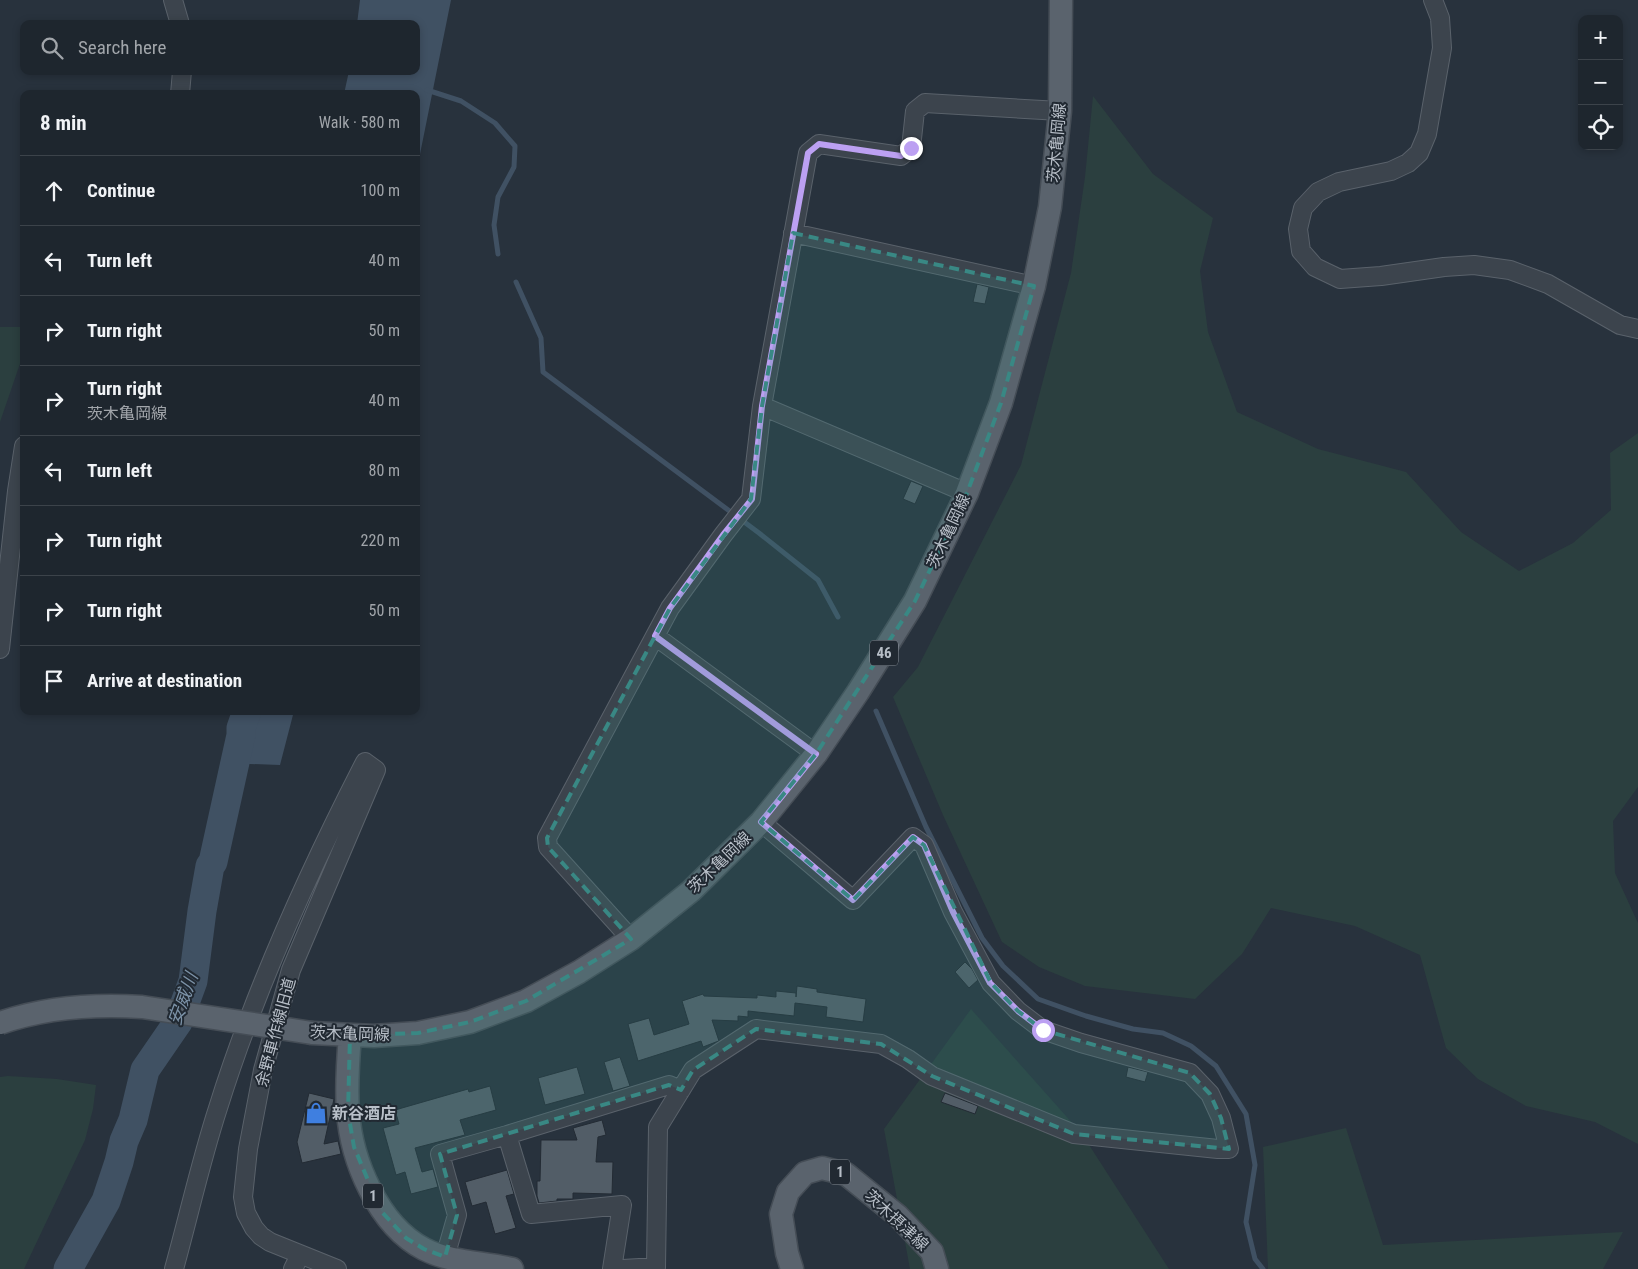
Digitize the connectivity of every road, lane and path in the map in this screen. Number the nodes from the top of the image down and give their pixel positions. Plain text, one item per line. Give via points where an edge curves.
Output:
1 (173, 0) edge
2 (1061, 0) edge
3 (1433, 0) edge
4 (179, 20) edge
5 (182, 75) edge
6 (180, 90) edge
7 (1060, 111) junction
8 (793, 233) junction
9 (1034, 286) junction
10 (1638, 329) edge
11 (762, 406) junction
12 (20, 472) edge
13 (966, 493) junction
14 (655, 636) junction
15 (0, 649) edge
16 (816, 754) junction
17 (761, 822) junction
18 (631, 939) junction
19 (0, 1023) edge
20 (350, 1035) junction
21 (681, 1090) junction
22 (507, 1136) junction
23 (297, 1262) edge
24 (449, 1262) edge
25 (174, 1269) edge
26 (337, 1269) edge
27 (512, 1269) edge
28 (612, 1269) edge
29 (623, 1269) edge
30 (792, 1269) edge
31 (937, 1269) edge

1 - 4 street
2 - 7 main road, 茨木亀岡線 / 46
3 - 10 street via 1440,18 1442,48 1426,134 1418,153 1408,163 1391,171 1339,182 1318,192 1303,208 1298,229 1301,251 1314,266 1340,279 1474,265 1510,270 1548,284 1620,325
5 - 6 street
7 - 8 street via 924,103 915,111 911,148 901,156 819,144 808,153
7 - 9 main road, 茨木亀岡線 / 46 via 1050,207
8 - 9 street
8 - 11 street
9 - 13 main road, 茨木亀岡線 / 46 via 1001,403
11 - 13 street
11 - 14 street via 752,499 670,608
12 - 15 street
13 - 16 main road, 茨木亀岡線 / 46 via 910,609
14 - 16 street
14 - 18 street via 548,838 548,847
16 - 17 main road, 茨木亀岡線 / 46
17 - 18 main road, 茨木亀岡線 / 46 via 690,891
17 - 21 street via 853,900 913,837 924,845 953,912 990,983 1018,1011 1043,1030 1190,1073 1210,1094 1221,1118 1228,1149 1074,1134 932,1076 881,1044 756,1029 693,1070
18 - 20 main road, 茨木亀岡線 / 46 via 526,1001 470,1022 418,1032
19 - 20 main road, 茨木亀岡線 / 46, bridge via 50,1010 119,1006 312,1033
20 - 24 main road, 1 via 348,1112 354,1147 365,1177 381,1211 406,1238
21 - 22 street via 669,1085
21 - 29 street via 658,1127 656,1267
22 - 24 street via 440,1154 457,1215
22 - 28 street via 531,1214 622,1205
23 - 25 street, 余野車作線旧道 via 261,1236 246,1213 243,1197 248,1149 263,1070 291,970 376,770 365,762 264,977 217,1108
23 - 26 street, 余野車作線旧道
24 - 27 main road, 1
30 - 31 main road, 茨木摂津線 / 1 via 781,1214 788,1192 805,1173 822,1168 846,1174 898,1216 932,1252

